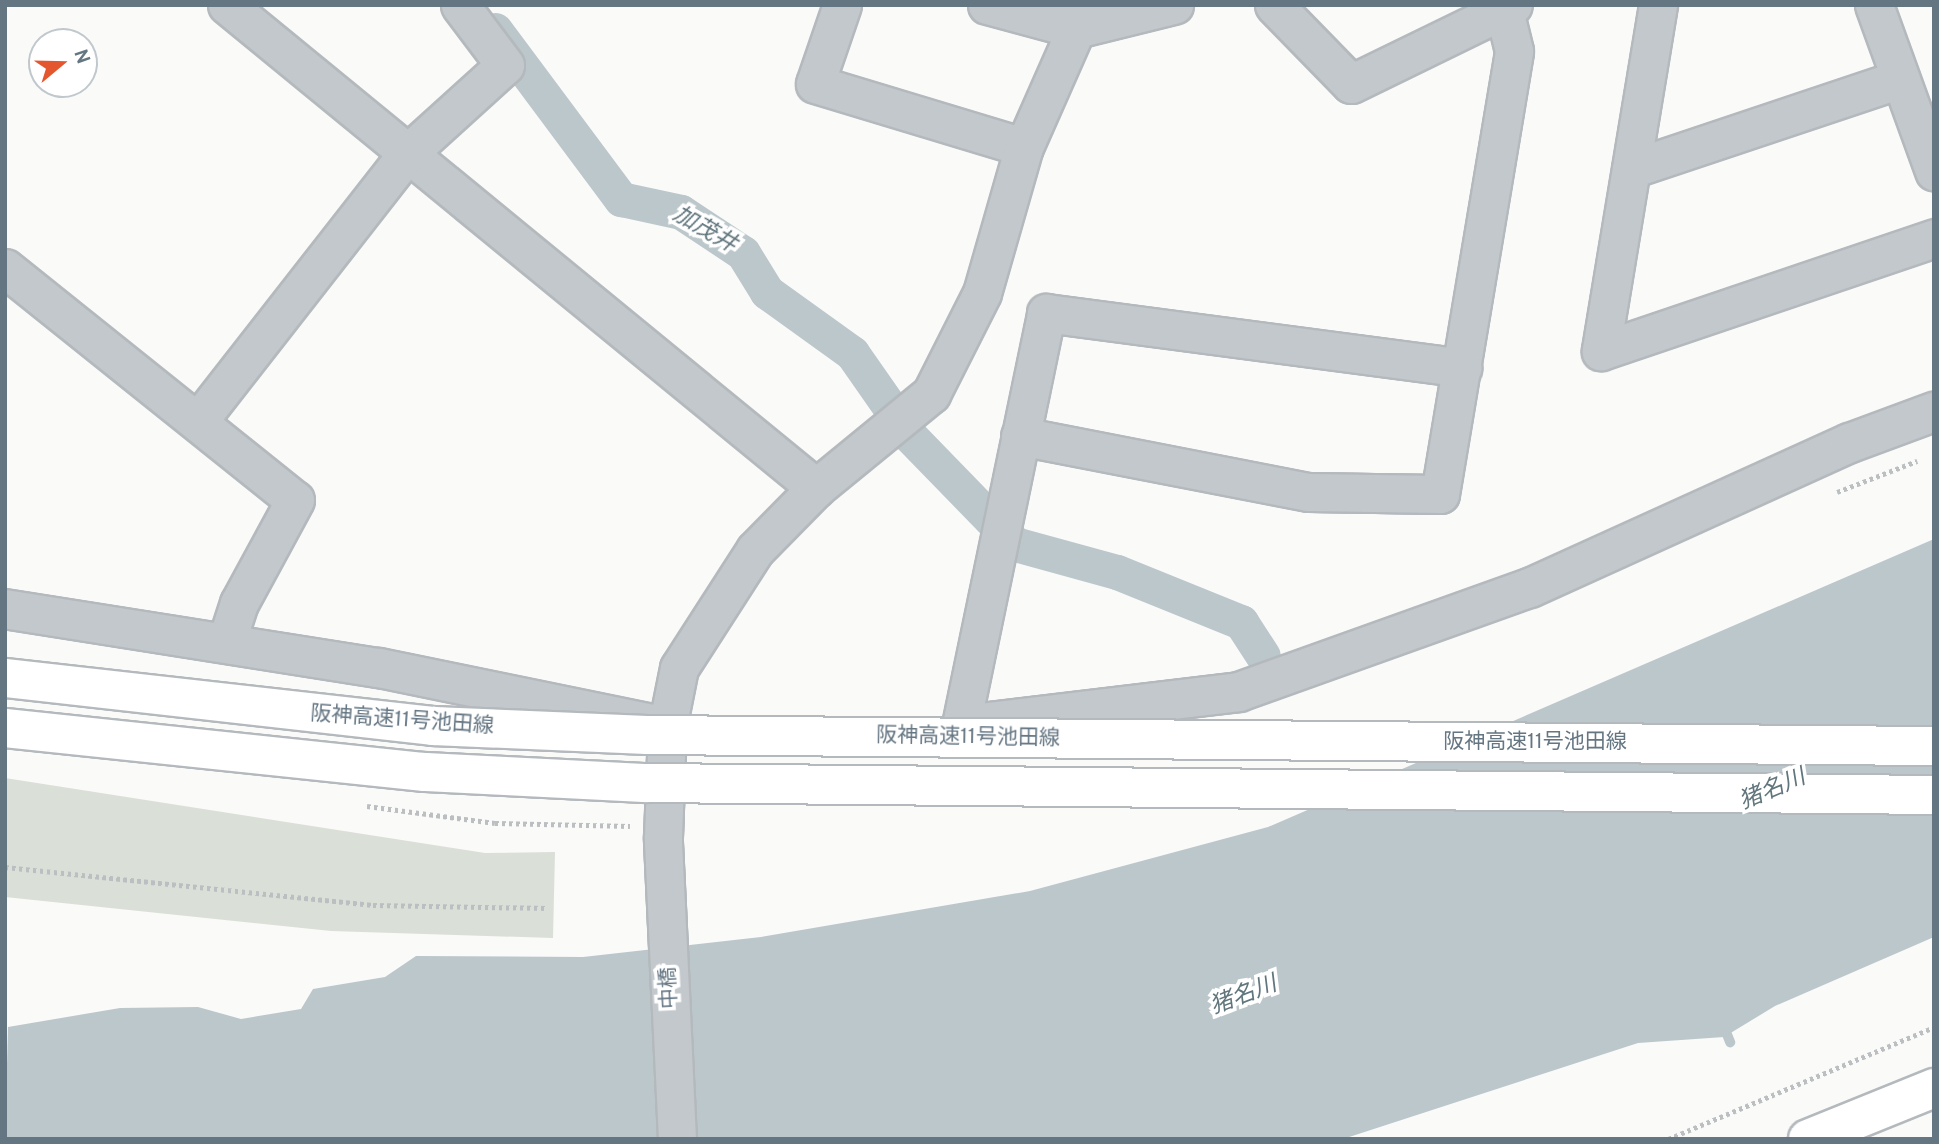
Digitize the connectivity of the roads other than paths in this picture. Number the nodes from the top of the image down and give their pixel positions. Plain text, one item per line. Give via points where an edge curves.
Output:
1 (227, 5) edge
2 (460, 5) edge
3 (842, 5) edge
4 (986, 5) edge
5 (1174, 5) edge
6 (1274, 5) edge
7 (1658, 5) edge
8 (1874, 5) edge
9 (1508, 7) edge
10 (1074, 17) edge
11 (1900, 79) junction
12 (1024, 147) junction
13 (407, 154) junction
14 (1630, 169) junction
15 (1934, 172) edge
16 (1934, 238) edge
17 (5, 268) edge
18 (1462, 368) junction
19 (1934, 412) edge
20 (198, 420) junction
21 (1020, 436) junction
22 (816, 488) junction
23 (5, 610) edge
24 (226, 643) junction
25 (5, 678) edge
26 (961, 725) junction
27 (5, 728) edge
28 (667, 728) junction
29 (1934, 746) edge
30 (1934, 795) edge
31 (1934, 1088) edge
32 (677, 1139) edge
33 (1808, 1139) edge

1 - 13 street
2 - 13 street via 505,65
3 - 12 street via 815,84
4 - 10 street
5 - 10 street
6 - 9 street via 1351,84
7 - 14 street
8 - 11 street
9 - 18 street via 1514,51
10 - 12 street, 中橋
11 - 14 street
11 - 15 street
12 - 22 street, 中橋 via 982,293 931,394
13 - 20 street
13 - 22 street
14 - 16 street via 1601,351
17 - 20 street
18 - 21 street via 1046,313
18 - 21 street via 1440,494 1309,492
19 - 26 street via 1850,443 1530,588 1240,692
20 - 24 street via 295,500 239,603
21 - 26 street
22 - 28 street, 中橋 via 755,550 679,668
23 - 24 street
24 - 28 street
25 - 29 highway, 阪神高速11号池田線, bridge via 433,726 647,735
26 - 28 street
27 - 30 highway, bridge via 425,772 645,783
28 - 32 street, 中橋 via 663,837
31 - 33 highway

